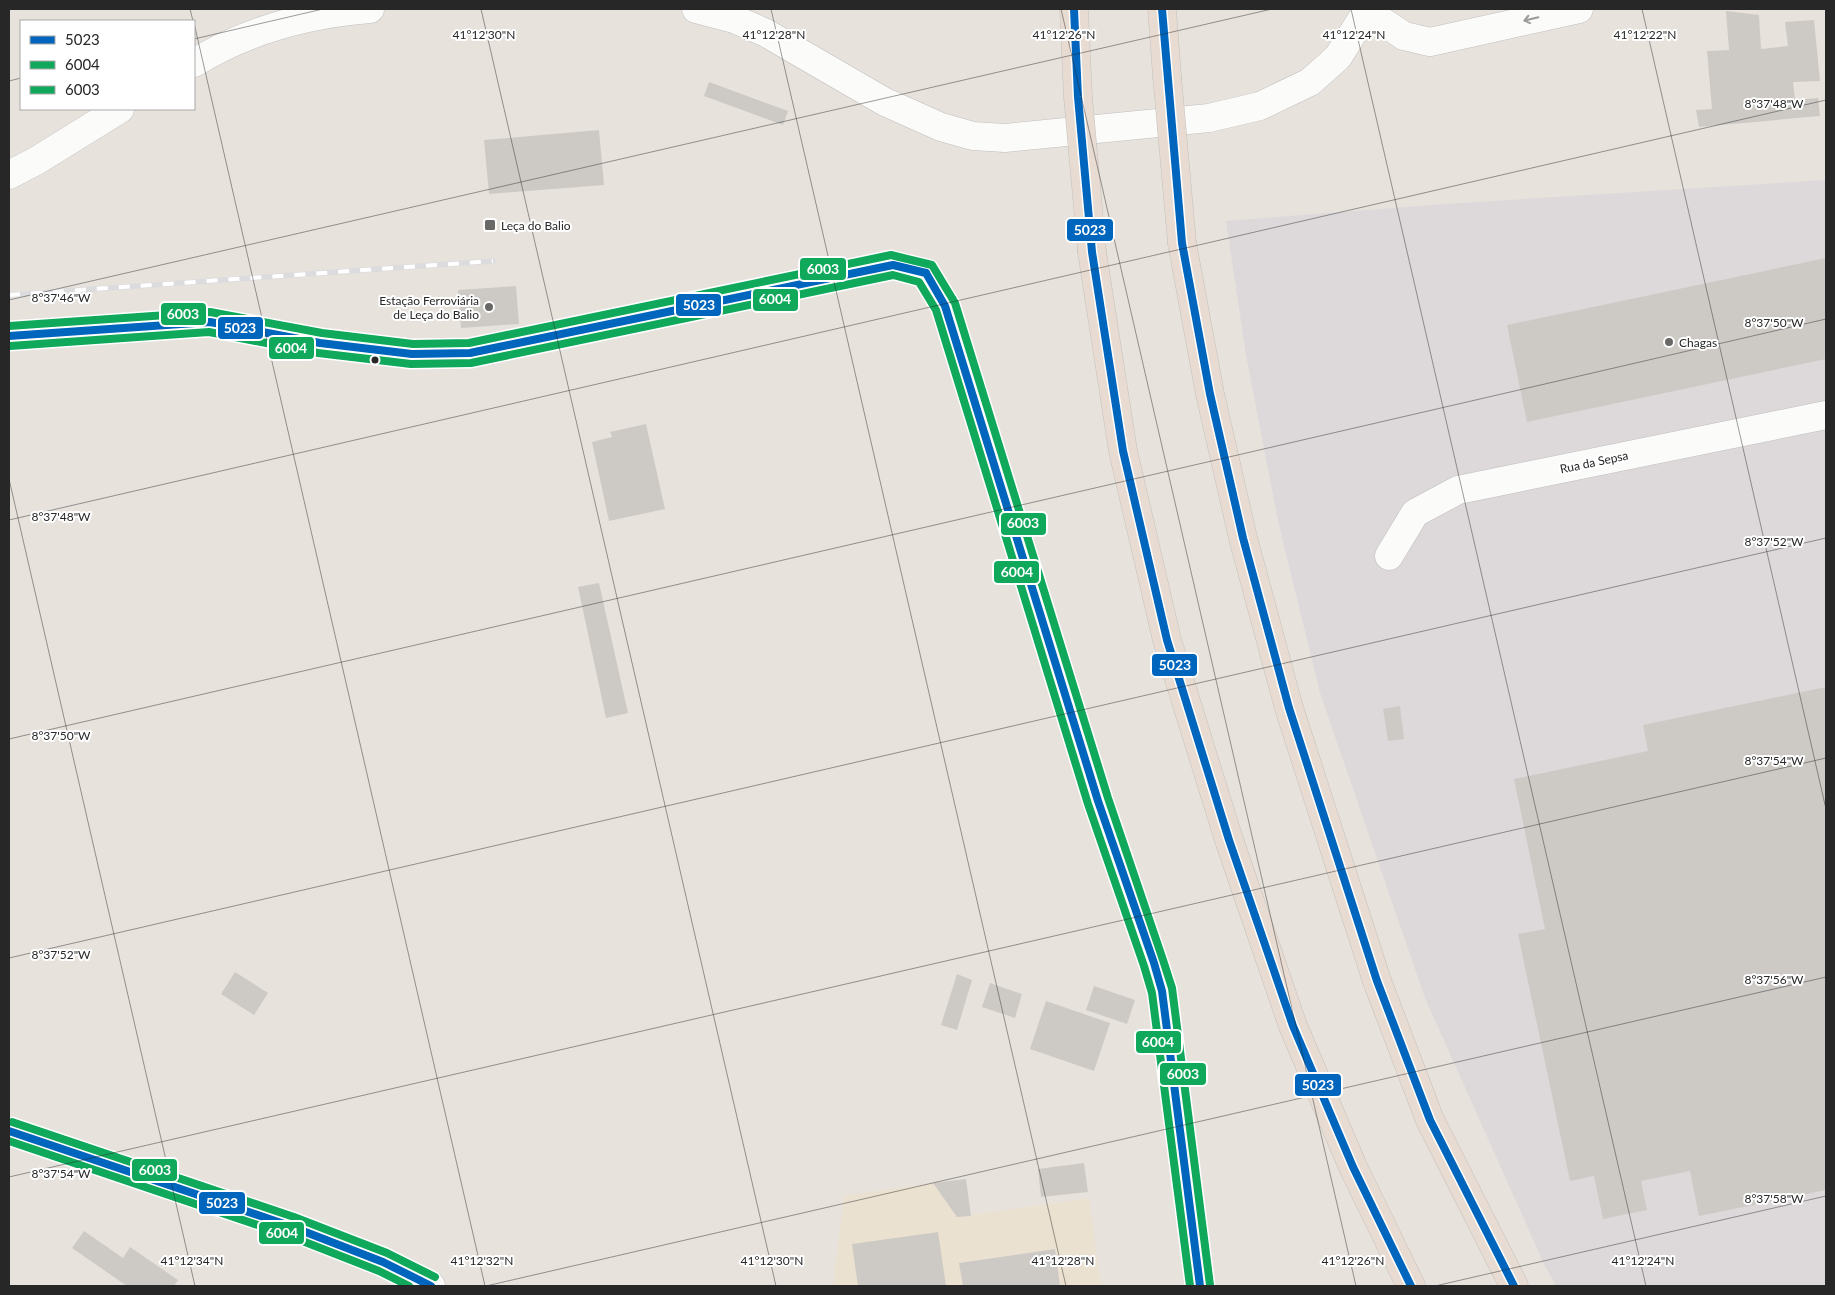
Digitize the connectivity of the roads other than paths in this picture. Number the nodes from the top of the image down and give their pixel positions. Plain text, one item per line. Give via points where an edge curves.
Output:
1 (370, 9) edge
2 (696, 9) edge
3 (1074, 9) edge
4 (1162, 9) edge
5 (1579, 9) edge
6 (1368, 10) edge
7 (195, 62) edge
8 (118, 110) edge
9 (9, 175) edge
10 (9, 336) edge
11 (1826, 415) edge
12 (1389, 556) dead end
13 (9, 1130) edge
14 (431, 1286) edge
15 (1200, 1286) edge
16 (1411, 1286) edge
17 (1514, 1286) edge

1 - 7 street via 319,15 264,30 211,52
2 - 6 street via 734,19 766,33 885,102 941,127 973,136 1005,138 1209,118 1260,106 1310,82 1338,57
3 - 16 highway, bridge via 1078,97 1092,252 1123,451 1170,650 1229,840 1293,1026 1353,1167
4 - 17 highway, bridge via 1182,243 1210,394 1243,538 1290,708 1377,981 1430,1120
5 -> 6 street via 1430,42 1404,36
8 - 9 street
10 - 15 street via 210,322 320,343 412,354 470,353 893,265 926,273 945,306 1098,801 1162,991
11 - 12 street, Rua da Sepsa via 1458,490 1415,513
13 - 14 street via 290,1226 383,1262

